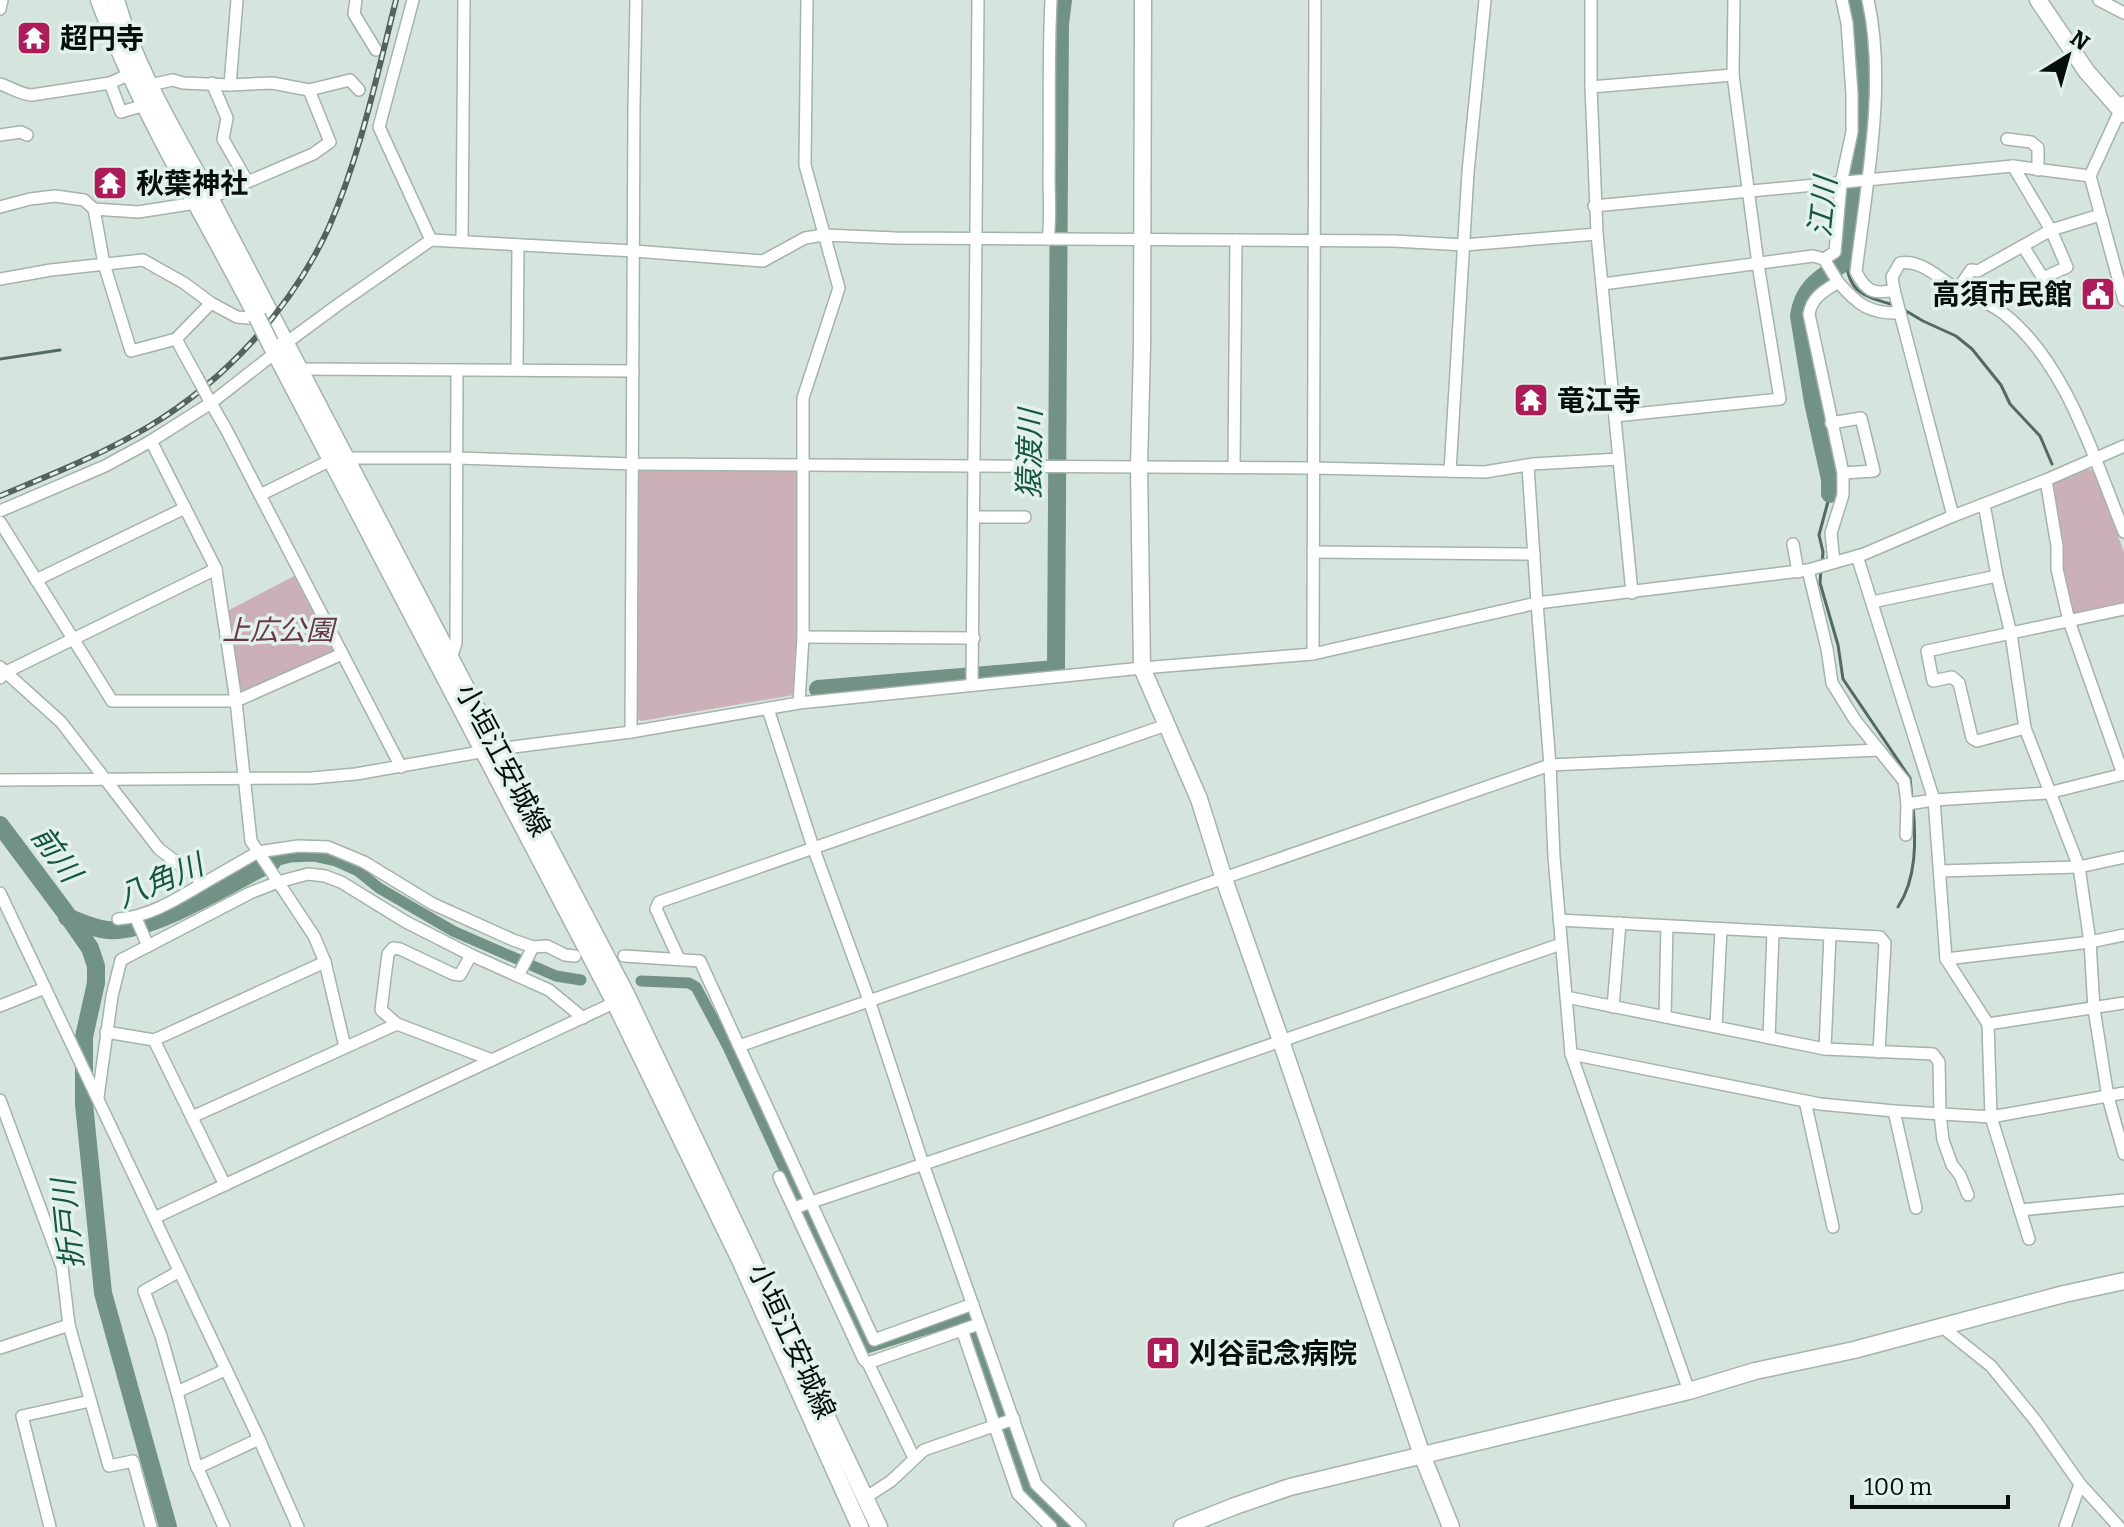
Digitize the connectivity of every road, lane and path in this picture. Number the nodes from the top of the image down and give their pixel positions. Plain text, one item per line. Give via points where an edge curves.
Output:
1 (2, 0) edge
2 (99, 0) edge
3 (116, 0) edge
4 (237, 0) edge
5 (356, 0) edge
6 (413, 0) edge
7 (464, 0) edge
8 (636, 0) edge
9 (807, 0) edge
10 (978, 0) edge
11 (1051, 0) edge
12 (1143, 0) edge
13 (1315, 0) edge
14 (1485, 0) edge
15 (1591, 0) edge
16 (1734, 0) edge
17 (1842, 0) edge
18 (1868, 0) edge
19 (2038, 0) edge
20 (2099, 0) edge
21 (0, 9) edge
22 (2124, 13) edge
23 (376, 50) dead end
24 (1733, 75) junction
25 (110, 83) junction
26 (212, 83) junction
27 (0, 84) edge
28 (230, 85) junction
29 (1591, 87) junction
30 (140, 88) junction
31 (309, 90) junction
32 (359, 90) dead end
33 (2123, 109) edge
34 (0, 135) edge
35 (27, 135) dead end
36 (2007, 139) dead end
37 (2013, 166) junction
38 (2038, 170) junction
39 (2090, 176) junction
40 (247, 181) junction
41 (1866, 181) junction
42 (1842, 183) junction
43 (1749, 191) junction
44 (203, 200) junction
45 (1594, 206) junction
46 (0, 207) edge
47 (94, 209) junction
48 (2100, 215) junction
49 (2051, 230) junction
50 (1597, 234) junction
51 (824, 235) junction
52 (975, 238) junction
53 (1048, 239) junction
54 (1142, 239) junction
55 (431, 240) junction
56 (1236, 240) junction
57 (1313, 240) junction
58 (462, 241) junction
59 (518, 245) junction
60 (1464, 245) junction
61 (2023, 246) junction
62 (634, 251) junction
63 (1825, 259) junction
64 (104, 264) junction
65 (1758, 264) junction
66 (0, 279) edge
67 (1838, 282) junction
68 (1603, 284) junction
69 (1958, 289) junction
70 (1895, 295) junction
71 (2124, 300) edge
72 (211, 303) junction
73 (1900, 312) junction
74 (256, 316) junction
75 (176, 339) junction
76 (277, 346) junction
77 (300, 369) junction
78 (457, 370) junction
79 (517, 370) junction
80 (633, 371) junction
81 (209, 400) junction
82 (1615, 416) junction
83 (1831, 423) junction
84 (151, 441) junction
85 (2124, 446) edge
86 (458, 458) junction
87 (338, 459) junction
88 (1619, 459) junction
89 (2094, 459) junction
90 (632, 464) junction
91 (804, 465) junction
92 (975, 466) junction
93 (1139, 466) junction
94 (1528, 466) junction
95 (1234, 467) junction
96 (1314, 468) junction
97 (1450, 471) junction
98 (1843, 473) junction
99 (2046, 480) junction
100 (260, 495) junction
101 (1984, 504) junction
102 (185, 508) junction
103 (0, 511) edge
104 (1953, 516) junction
105 (975, 517) junction
106 (1025, 517) dead end
107 (0, 522) edge
108 (2124, 532) edge
109 (1793, 544) dead end
110 (1313, 552) junction
111 (1534, 554) junction
112 (1857, 556) junction
113 (1834, 562) junction
114 (216, 569) junction
115 (1803, 571) junction
116 (1997, 576) junction
117 (36, 580) junction
118 (1632, 593) junction
119 (1872, 602) junction
120 (1537, 603) junction
121 (2124, 609) edge
122 (2069, 621) junction
123 (2011, 634) junction
124 (803, 637) junction
125 (974, 638) junction
126 (74, 640) junction
127 (342, 654) junction
128 (1313, 654) junction
129 (450, 661) junction
130 (1142, 668) junction
131 (2, 672) edge
132 (972, 679) junction
133 (236, 701) junction
134 (799, 703) junction
135 (768, 709) junction
136 (1166, 725) junction
137 (2025, 728) junction
138 (631, 732) junction
139 (490, 750) junction
140 (1879, 750) junction
141 (1550, 765) junction
142 (401, 767) junction
143 (2124, 774) edge
144 (245, 778) junction
145 (0, 780) edge
146 (104, 780) junction
147 (2048, 793) junction
148 (1934, 800) junction
149 (1907, 804) junction
150 (1906, 835) dead end
151 (813, 847) junction
152 (258, 853) junction
153 (2124, 857) edge
154 (2079, 867) junction
155 (1940, 871) junction
156 (276, 879) junction
157 (1224, 879) junction
158 (204, 883) junction
159 (0, 893) edge
160 (136, 918) junction
161 (118, 919) dead end
162 (1559, 920) junction
163 (1620, 923) junction
164 (1667, 926) junction
165 (1721, 929) junction
166 (1773, 932) junction
167 (1830, 935) junction
168 (2124, 935) edge
169 (2090, 942) junction
170 (1561, 944) junction
171 (148, 945) junction
172 (531, 950) junction
173 (471, 955) junction
174 (575, 956) dead end
175 (624, 956) dead end
176 (679, 959) junction
177 (1946, 959) junction
178 (325, 962) junction
179 (520, 973) junction
180 (45, 988) junction
181 (1566, 997) junction
182 (621, 1000) junction
183 (869, 1000) junction
184 (2124, 1003) edge
185 (0, 1006) edge
186 (1613, 1007) junction
187 (2094, 1009) junction
188 (1665, 1017) junction
189 (583, 1018) junction
190 (397, 1024) junction
191 (1988, 1024) junction
192 (1716, 1027) junction
193 (106, 1032) junction
194 (1769, 1038) junction
195 (154, 1040) junction
196 (1281, 1041) junction
197 (739, 1046) junction
198 (345, 1047) junction
199 (1825, 1049) junction
200 (1879, 1052) junction
201 (1571, 1054) junction
202 (492, 1060) junction
203 (2124, 1093) edge
204 (97, 1096) junction
205 (2108, 1097) junction
206 (0, 1100) edge
207 (1805, 1101) junction
208 (1894, 1111) junction
209 (1940, 1114) junction
210 (192, 1117) junction
211 (1991, 1117) junction
212 (2124, 1154) edge
213 (923, 1164) junction
214 (779, 1177) dead end
215 (225, 1185) junction
216 (1968, 1195) dead end
217 (2124, 1200) edge
218 (811, 1202) junction
219 (794, 1208) junction
220 (1916, 1208) dead end
221 (2020, 1210) junction
222 (154, 1218) junction
223 (1833, 1227) dead end
224 (2029, 1239) dead end
225 (178, 1272) junction
226 (2124, 1281) edge
227 (973, 1304) junction
228 (979, 1324) dead end
229 (69, 1325) junction
230 (1941, 1326) junction
231 (962, 1330) junction
232 (1, 1344) edge
233 (868, 1363) junction
234 (225, 1370) junction
235 (1689, 1391) junction
236 (177, 1392) junction
237 (90, 1401) junction
238 (1013, 1419) junction
239 (995, 1425) junction
240 (259, 1439) junction
241 (1422, 1455) junction
242 (914, 1458) junction
243 (197, 1468) junction
244 (2080, 1484) junction
245 (865, 1498) junction
246 (293, 1525) edge
247 (50, 1527) edge
248 (151, 1527) edge
249 (224, 1527) edge
250 (860, 1527) edge
251 (879, 1527) edge
252 (1051, 1527) edge
253 (1080, 1527) edge
254 (1182, 1527) edge
255 (1451, 1527) edge
256 (2065, 1527) edge
257 (2119, 1527) edge

1 - 21 street
2 - 30 main road, 小垣江安城線
3 - 30 main road, 小垣江安城線
4 - 28 street
5 - 23 street via 354,14
6 - 55 street via 379,127
7 - 58 street
8 - 62 street
9 - 51 street via 805,165
10 - 52 street
11 - 53 street
12 - 54 main road
13 - 57 street
14 - 60 street
15 - 29 street
16 - 24 street
17 - 42 street via 1852,94 1852,132
18 - 41 street via 1876,85
19 - 33 main road via 2087,72
20 - 22 street
24 - 29 street
24 - 43 street
25 - 27 street via 32,95
25 - 30 street
25 - 30 street via 121,112
26 - 28 street
26 - 30 street via 173,80
26 - 40 street via 227,118 223,139
28 - 31 street via 272,83
29 - 45 street
30 - 44 main road, 小垣江安城線
31 - 32 street via 350,80
31 - 40 street via 330,142
33 - 39 street
34 - 35 street
36 - 38 street via 2038,148
37 - 38 street
37 - 41 street
37 - 49 street
38 - 39 street
39 - 48 street
40 - 44 street
41 - 42 street
41 - 70 street via 1856,272 1871,291
42 - 43 street
42 - 63 street via 1835,252
43 - 45 street
43 - 65 street
44 - 47 street via 138,212
44 - 74 main road, 小垣江安城線
44 - 76 main road, 小垣江安城線
45 - 50 street
46 - 47 street via 55,196 84,200
47 - 64 street
48 - 49 street
48 - 71 street
49 - 61 street
49 - 61 street via 2067,267 2043,278
50 - 60 street
50 - 68 street
51 - 52 street
51 - 62 street via 805,238 763,261
51 - 91 street via 839,288 803,398
52 - 53 street
52 - 92 street
53 - 54 street
54 - 56 street
54 - 93 main road
55 - 58 street
55 - 76 street
56 - 57 street
56 - 95 street
57 - 60 street
57 - 96 street
58 - 59 street
59 - 62 street
59 - 79 street
60 - 97 street
61 - 69 street via 1971,270
62 - 80 street
63 - 65 street
63 - 67 street
64 - 66 street
64 - 72 street via 143,260
64 - 75 street via 131,351
65 - 68 street
65 - 82 street via 1780,399
67 - 73 street via 1863,306
67 - 83 street via 1817,296 1809,314
68 - 82 street
69 - 70 street via 1909,261 1900,263 1892,277
69 - 89 street via 2001,311 2051,367
70 - 73 street
72 - 74 street via 237,317
72 - 75 street
73 - 104 street
74 - 76 main road, 小垣江安城線, bridge
75 - 81 street, bridge
76 - 77 main road, 小垣江安城線
76 - 81 street
76 - 87 main road, 小垣江安城線
77 - 78 street
77 - 87 main road, 小垣江安城線
78 - 79 street
78 - 86 street
79 - 80 street
80 - 90 street
81 - 84 street
81 - 100 street
82 - 88 street
83 - 98 street
83 - 98 street via 1861,418 1874,471
84 - 102 street
84 - 103 street
85 - 89 street
86 - 87 street
86 - 90 street
86 - 129 street via 456,643
87 - 100 street
87 - 129 main road, 小垣江安城線
87 - 139 main road, 小垣江安城線
88 - 94 street
88 - 118 street
89 - 99 street
89 - 108 street
90 - 91 street
90 - 138 street
91 - 92 street
91 - 124 street
92 - 93 street
92 - 105 street
93 - 95 street
93 - 130 main road
94 - 97 street
94 - 111 street
95 - 96 street
96 - 97 street
96 - 110 street
98 - 113 street via 1843,495 1831,533
99 - 101 street
99 - 122 street
100 - 127 street
101 - 104 street
101 - 116 street
102 - 114 street
102 - 117 street
104 - 112 street
105 - 106 street
105 - 125 street
107 - 117 street
109 - 115 street
110 - 111 street
110 - 128 street
111 - 120 street
112 - 113 street
112 - 119 street
113 - 115 street
114 - 126 street
114 - 133 street
115 - 118 street
115 - 140 street via 1832,683
116 - 119 street
116 - 123 street
117 - 126 street
118 - 120 street
119 - 148 street
120 - 128 street
120 - 141 street
121 - 122 street
122 - 123 street
122 - 143 street
123 - 137 street
123 - 137 street via 1927,651 1933,681 1952,677 1959,683 1972,738
124 - 125 street
124 - 134 street
125 - 132 street
126 - 131 street
126 - 133 street via 112,701
127 - 133 street
127 - 142 street
128 - 130 street
129 - 139 main road, 小垣江安城線
130 - 132 street
130 - 136 main road
131 - 146 street via 61,722
132 - 134 street
133 - 144 street
134 - 135 street
135 - 138 street
135 - 151 street
136 - 151 street
136 - 157 main road via 1199,799
137 - 147 street
138 - 139 street
139 - 142 street
139 - 182 main road, 小垣江安城線
140 - 141 street
140 - 149 street via 1904,781
141 - 157 street
141 - 162 street
142 - 144 street via 312,778
143 - 147 street
144 - 146 street
144 - 152 street via 251,841
145 - 146 street
146 - 158 street via 159,849
147 - 148 street
147 - 154 street
148 - 149 street
148 - 155 street
149 - 150 street
151 - 176 street via 659,902 656,909
151 - 183 street
152 - 156 street
152 - 158 street
152 - 172 street via 328,847
153 - 154 street
154 - 155 street
154 - 169 street
155 - 177 street
156 - 171 street
156 - 173 street via 308,874 341,882
156 - 178 street
157 - 183 street
157 - 196 main road
158 - 160 street
159 - 180 street
160 - 161 street
160 - 171 street
162 - 163 street
162 - 170 street
163 - 164 street
163 - 186 street
164 - 165 street
164 - 188 street
165 - 166 street
165 - 192 street
166 - 167 street
166 - 194 street
167 - 199 street
167 - 200 street via 1880,937 1885,943
168 - 169 street
169 - 177 street
169 - 187 street
170 - 181 street
170 - 196 street
171 - 193 street via 121,960
172 - 174 street via 547,946
172 - 179 street
173 - 179 street
173 - 190 street via 460,975 393,948 381,1010
175 - 176 street
176 - 197 street via 700,961
177 - 191 street
178 - 195 street
178 - 198 street
179 - 189 street
180 - 185 street
180 - 204 street
181 - 186 street
181 - 201 street
182 - 189 street
182 - 245 main road, 小垣江安城線
182 - 250 main road, 小垣江安城線
183 - 197 street
183 - 213 street
184 - 187 street
186 - 188 street
187 - 191 street
187 - 205 street
188 - 192 street
189 - 202 street
190 - 198 street
190 - 202 street
191 - 211 street
192 - 194 street
193 - 195 street
193 - 204 street
194 - 199 street
195 - 210 street
196 - 213 street
196 - 241 main road
197 - 218 street
198 - 210 street
199 - 200 street
200 - 209 street via 1933,1054 1939,1062
201 - 207 street
201 - 235 street
202 - 215 street
203 - 205 street
204 - 222 street
205 - 211 street
205 - 212 street
206 - 229 street via 62,1267
207 - 208 street
207 - 223 street
208 - 209 street
208 - 220 street
209 - 211 street
209 - 216 street via 1943,1140
210 - 215 street
211 - 221 street
213 - 218 street
213 - 227 street
214 - 219 street
215 - 222 street
217 - 221 street
218 - 219 street
218 - 227 street via 874,1340
219 - 233 street
221 - 224 street
222 - 225 street
225 - 234 street
225 - 236 street via 144,1291
226 - 230 main road
227 - 238 street
228 - 231 street
229 - 232 street
229 - 237 street
230 - 235 main road
230 - 244 street via 1991,1366
231 - 233 street
231 - 239 street
233 - 242 street
234 - 236 street
234 - 240 street
235 - 241 main road
236 - 243 street
237 - 247 street via 22,1416
237 - 248 street via 109,1466 133,1461
238 - 239 street
238 - 253 street via 1036,1484
239 - 242 street
239 - 252 street via 1018,1494
240 - 243 street
240 - 246 street
241 - 254 main road via 1290,1487
241 - 255 main road
242 - 245 street
243 - 249 street
244 - 256 street
244 - 257 street
245 - 251 main road, 小垣江安城線

